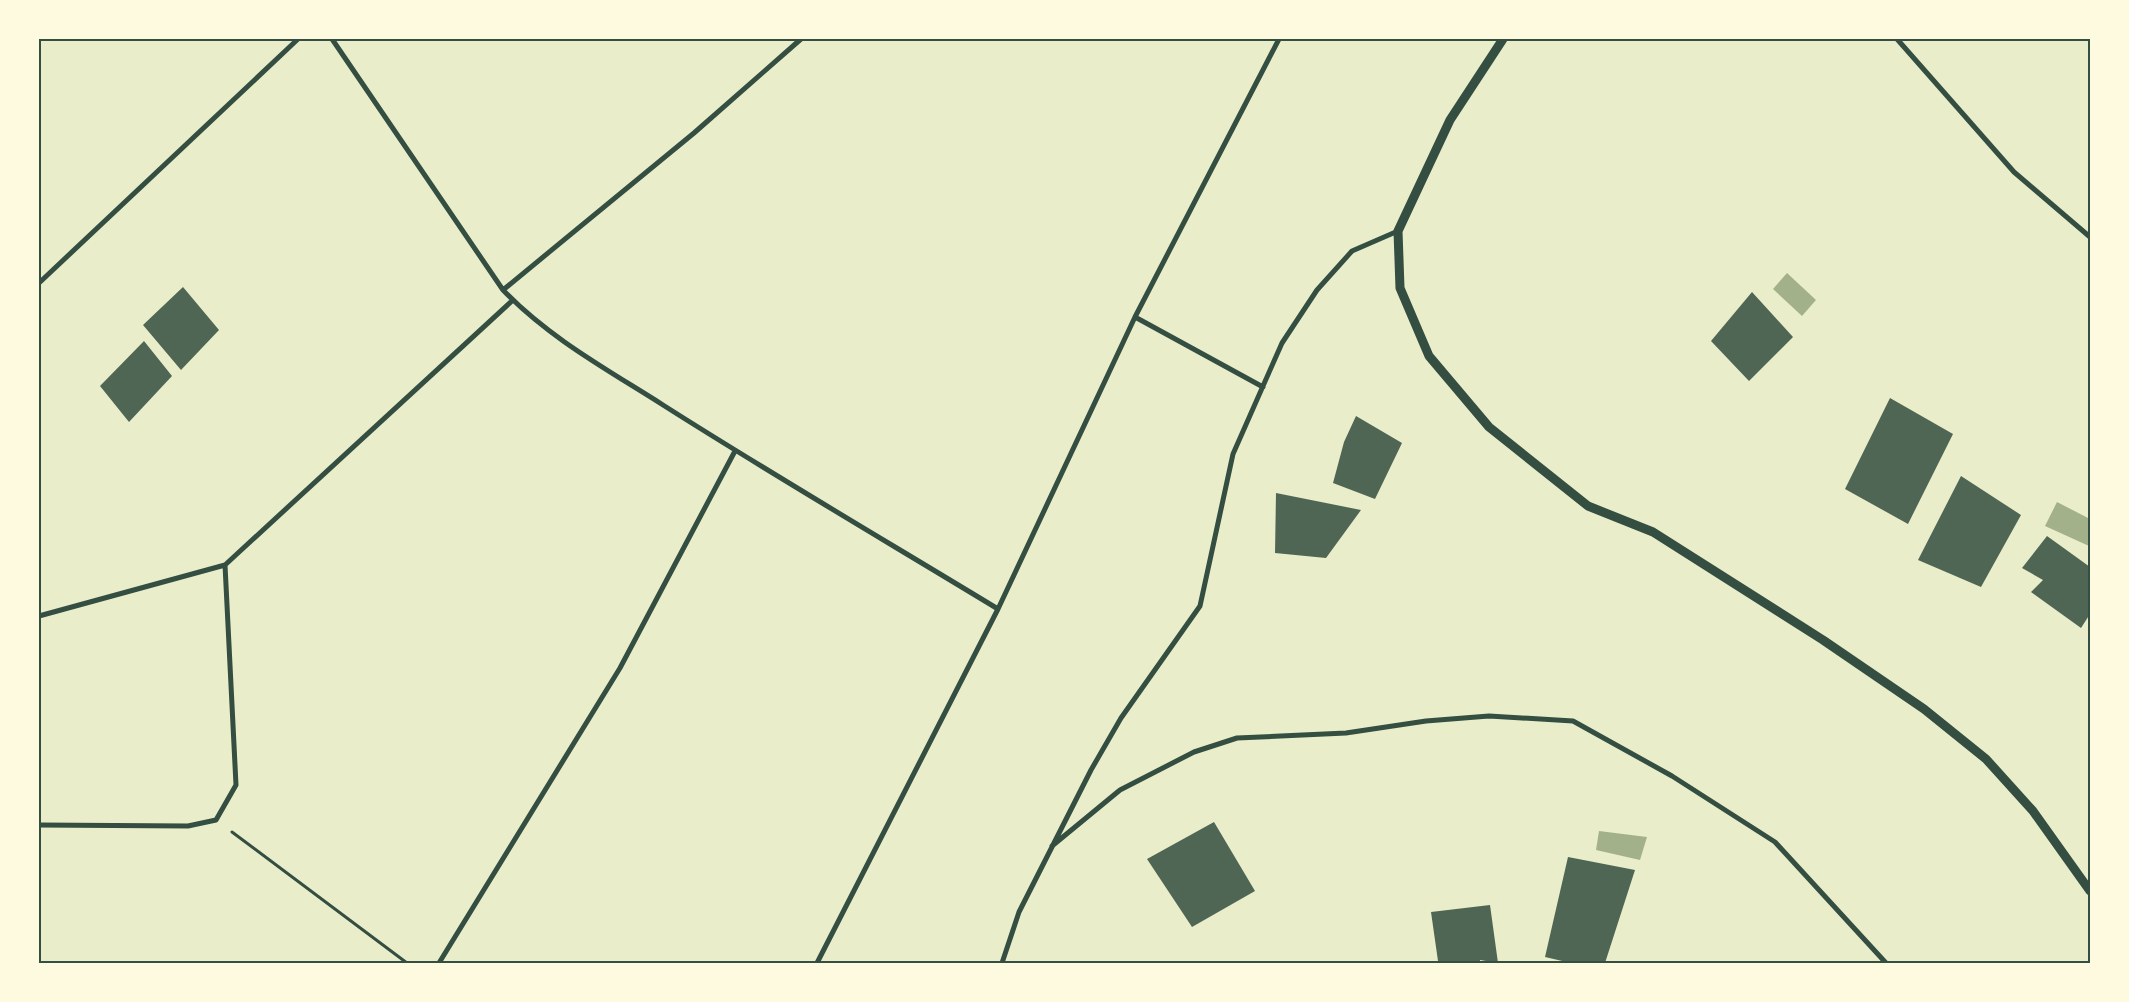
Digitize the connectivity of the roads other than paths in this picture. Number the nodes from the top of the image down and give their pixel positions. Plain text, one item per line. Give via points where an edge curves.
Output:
1 (298, 39) edge
2 (332, 39) edge
3 (801, 39) edge
4 (1278, 39) edge
5 (1503, 39) edge
6 (1897, 39) edge
7 (1398, 230) junction
8 (2090, 237) edge
9 (39, 283) edge
10 (504, 290) junction
11 (513, 300) junction
12 (1135, 317) junction
13 (1263, 387) junction
14 (735, 451) junction
15 (224, 565) junction
16 (998, 609) junction
17 (39, 616) edge
18 (39, 825) edge
19 (1052, 846) junction
20 (2090, 891) edge
21 (439, 963) edge
22 (816, 963) edge
23 (1002, 963) edge
24 (1886, 963) edge

1 - 9 street
2 - 10 street
3 - 10 street via 694,133
4 - 12 street
5 - 7 street via 1450,120
6 - 8 street via 2014,172
7 - 13 street via 1352,251 1317,290 1282,343
7 - 20 street via 1400,288 1429,356 1489,427 1588,506 1653,532 1823,640 1924,709 1986,760 2034,811
10 - 11 street
11 - 14 street via 563,341
11 - 15 street
12 - 13 street
12 - 16 street
13 - 19 street via 1233,454 1200,606 1121,718
14 - 16 street
14 - 21 street via 620,668
15 - 17 street
15 - 18 street via 236,786 216,820 188,826
16 - 22 street
19 - 23 street via 1019,912
19 - 24 street via 1120,790 1194,752 1237,738 1346,733 1489,716 1573,721 1672,776 1775,842

